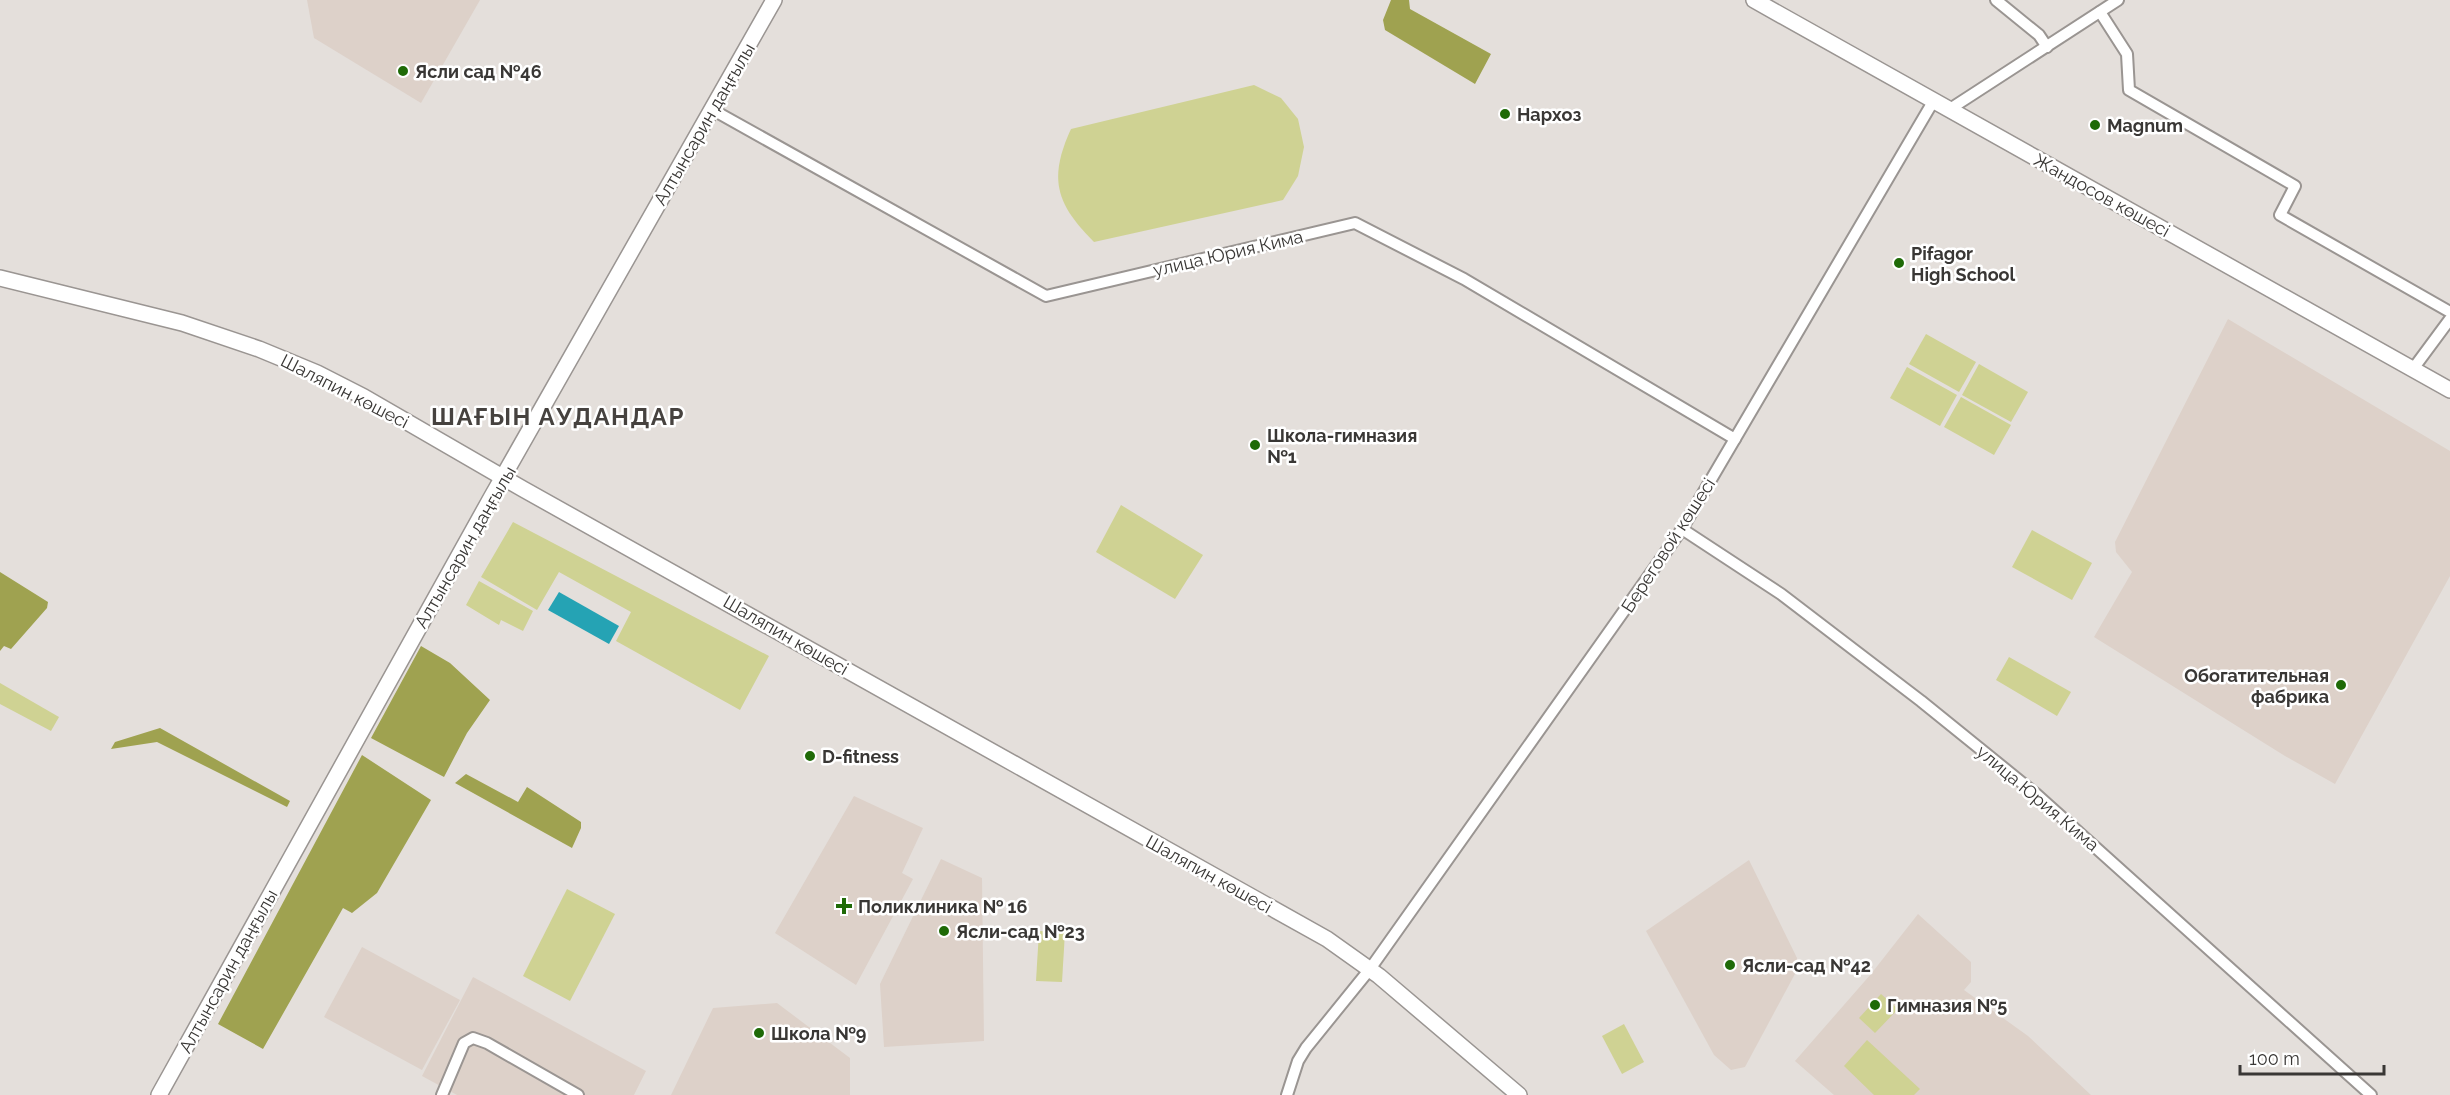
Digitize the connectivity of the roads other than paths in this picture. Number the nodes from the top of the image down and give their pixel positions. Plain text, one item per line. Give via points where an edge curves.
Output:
1 (774, 0) edge
2 (1754, 0) edge
3 (1996, 0) edge
4 (2118, 0) edge
5 (2100, 12) junction
6 (2047, 47) junction
7 (1934, 100) junction
8 (1950, 109) junction
9 (713, 110) junction
10 (0, 278) edge
11 (2450, 312) edge
12 (2450, 319) edge
13 (2413, 369) junction
14 (2450, 390) edge
15 (1735, 439) junction
16 (503, 478) junction
17 (1683, 529) junction
18 (1370, 969) junction
19 (159, 1095) edge
20 (442, 1095) edge
21 (578, 1095) edge
22 (1287, 1095) edge
23 (1519, 1095) edge
24 (2371, 1095) edge

1 - 9 main road, Алтынсарин даңғылы
2 - 7 main road, Жандосов көшесі
3 - 6 street via 2039,35
4 - 5 street
5 - 6 street
5 - 11 street via 2127,54 2129,90 2295,186 2280,215
6 - 8 street
7 - 8 main road, Жандосов көшесі
7 - 15 street, Береговой көшесі
8 - 13 main road, Жандосов көшесі
9 - 15 street, улица Юрия Кима via 1046,296 1355,223 1464,279
9 - 16 main road, Алтынсарин даңғылы
10 - 16 main road, Шаляпин көшесі via 151,314 259,349 364,397
12 - 13 street
13 - 14 main road, Жандосов көшесі
15 - 17 street, Береговой көшесі
16 - 18 main road, Шаляпин көшесі via 1327,939
16 - 19 main road, Алтынсарин даңғылы
17 - 18 street, Береговой көшесі
17 - 24 street, улица Юрия Кима via 1781,594 2036,794
18 - 22 street, Береговой көшесі via 1306,1048
18 - 23 main road, Шаляпин көшесі
20 - 21 street via 464,1043 473,1038

